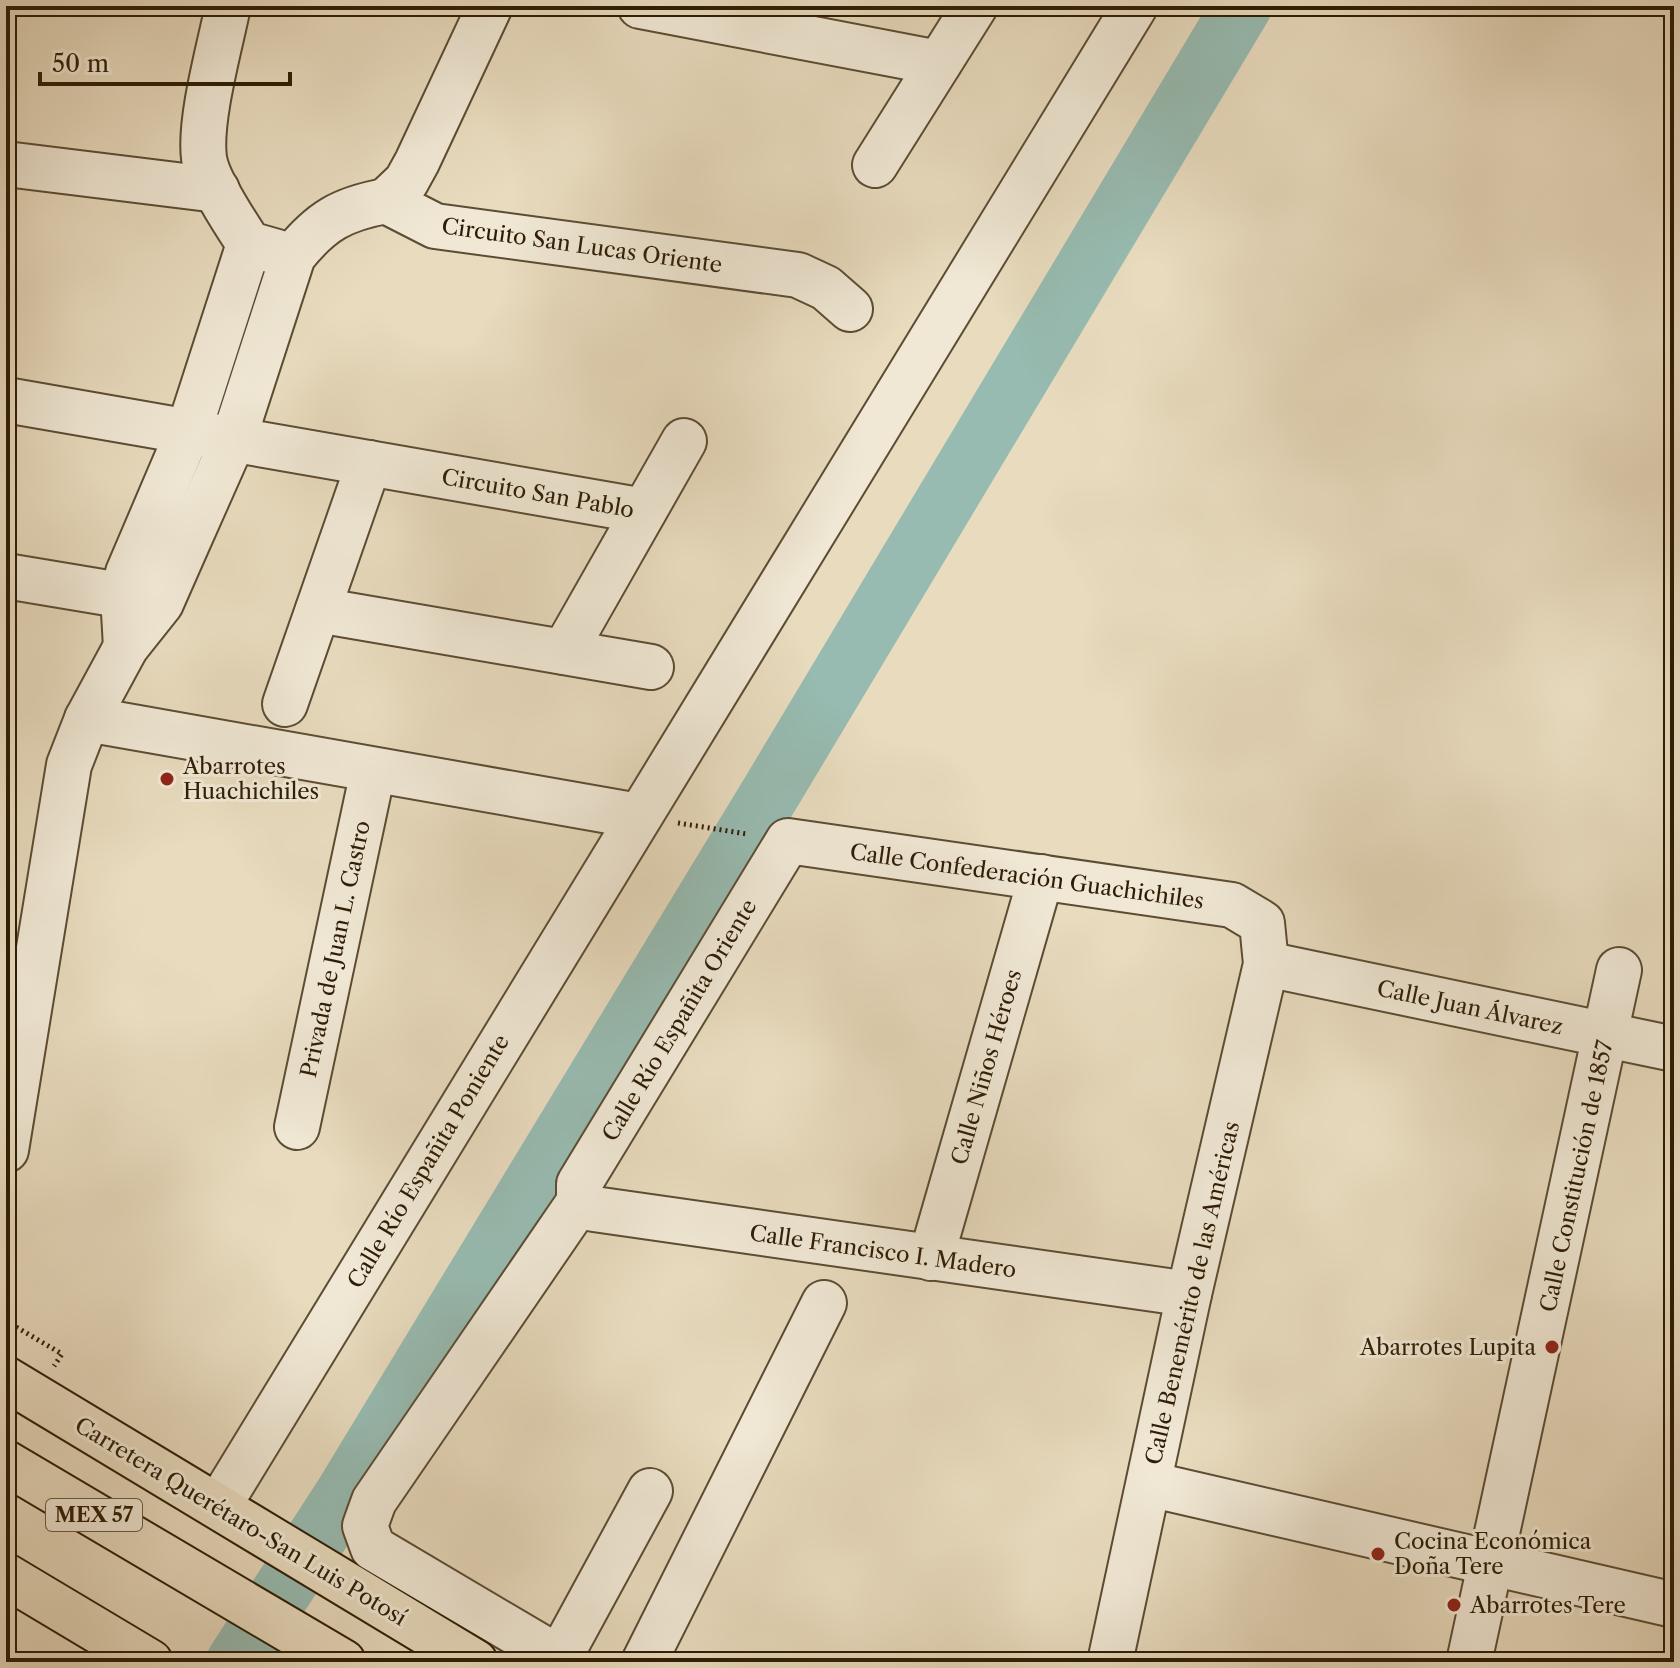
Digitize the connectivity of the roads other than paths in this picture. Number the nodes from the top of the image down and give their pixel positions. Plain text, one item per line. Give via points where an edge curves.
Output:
1 (228, 6) edge
2 (490, 6) edge
3 (640, 6) edge
4 (975, 6) edge
5 (1135, 6) edge
6 (939, 63) junction
7 (6, 164) edge
8 (875, 165) dead end
9 (217, 190) junction
10 (386, 201) junction
11 (249, 244) junction
12 (293, 256) junction
13 (850, 309) dead end
14 (6, 400) edge
15 (189, 430) junction
16 (234, 438) junction
17 (684, 441) dead end
18 (369, 463) junction
19 (644, 511) junction
20 (6, 576) edge
21 (142, 599) junction
22 (318, 610) junction
23 (564, 652) junction
24 (651, 667) dead end
25 (285, 704) dead end
26 (87, 719) junction
27 (373, 771) junction
28 (652, 818) junction
29 (772, 838) joint
30 (1041, 877) junction
31 (1264, 944) junction
32 (1619, 970) dead end
33 (1607, 1035) junction
34 (1674, 1049) edge
35 (297, 1127) dead end
36 (6, 1150) edge
37 (579, 1202) junction
38 (931, 1258) junction
39 (1189, 1294) junction
40 (824, 1303) dead end
41 (24, 1369) edge
42 (6, 1463) edge
43 (1149, 1484) junction
44 (650, 1491) dead end
45 (233, 1514) junction
46 (1491, 1563) junction
47 (6, 1576) edge
48 (1674, 1605) edge
49 (138, 1655) edge
50 (558, 1660) edge
51 (343, 1662) edge
52 (475, 1662) edge
53 (644, 1662) edge
54 (1110, 1662) edge
55 (1469, 1662) edge

1 - 9 street via 204,128 204,160
2 - 10 street via 417,162
3 - 6 street
4 - 6 street
5 - 28 street, Calle Río Españita Poniente
6 - 8 street
7 - 9 street
9 - 11 street
10 - 12 street via 332,217
10 - 13 street, Circuito San Lucas Oriente via 435,226 798,275 826,288
11 - 12 street
11 - 15 street
12 - 16 street
14 - 15 street, Circuito San Pablo
15 - 16 street, Circuito San Pablo
15 - 21 street via 140,540
16 - 18 street, Circuito San Pablo
16 - 21 street
17 - 19 street
18 - 19 street, Circuito San Pablo
18 - 22 street
19 - 23 street, Circuito San Pablo
20 - 21 street
21 - 26 street via 126,647
22 - 23 street
22 - 25 street
23 - 24 street
26 - 27 street
26 - 36 street via 69,765
27 - 28 street
27 - 35 street, Privada de Juan L. Castro
28 - 45 street, Calle Río Españita Poniente
29 - 30 street, Calle Confederación Guachichiles
29 - 37 street, Calle Río Españita Oriente via 579,1184
30 - 31 street, Calle Confederación Guachichiles via 1232,905
30 - 38 street, Calle Niños Héroes
31 - 33 street, Calle Juan Álvarez
31 - 39 street, Calle Benemérito de las Américas
32 - 33 street, Calle Constitución de 1857
33 - 34 street, Calle Juan Álvarez
33 - 46 street, Calle Constitución de 1857
37 - 38 street, Calle Francisco I. Madero via 594,1209
37 - 50 street, Calle Río Españita Oriente via 374,1501 365,1526 373,1548
38 - 39 street, Calle Francisco I. Madero
39 - 43 street, Calle Benemérito de las Américas
40 - 53 street
41 - 45 main road, Carretera Querétaro-San Luis Potosí
42 - 51 main road, MEX 57
43 - 46 street
43 - 54 street, Calle Benemérito de las Américas
44 - 50 street
45 - 52 main road, Carretera Querétaro-San Luis Potosí
46 - 48 street
46 - 55 street, Calle Constitución de 1857
47 - 49 main road

